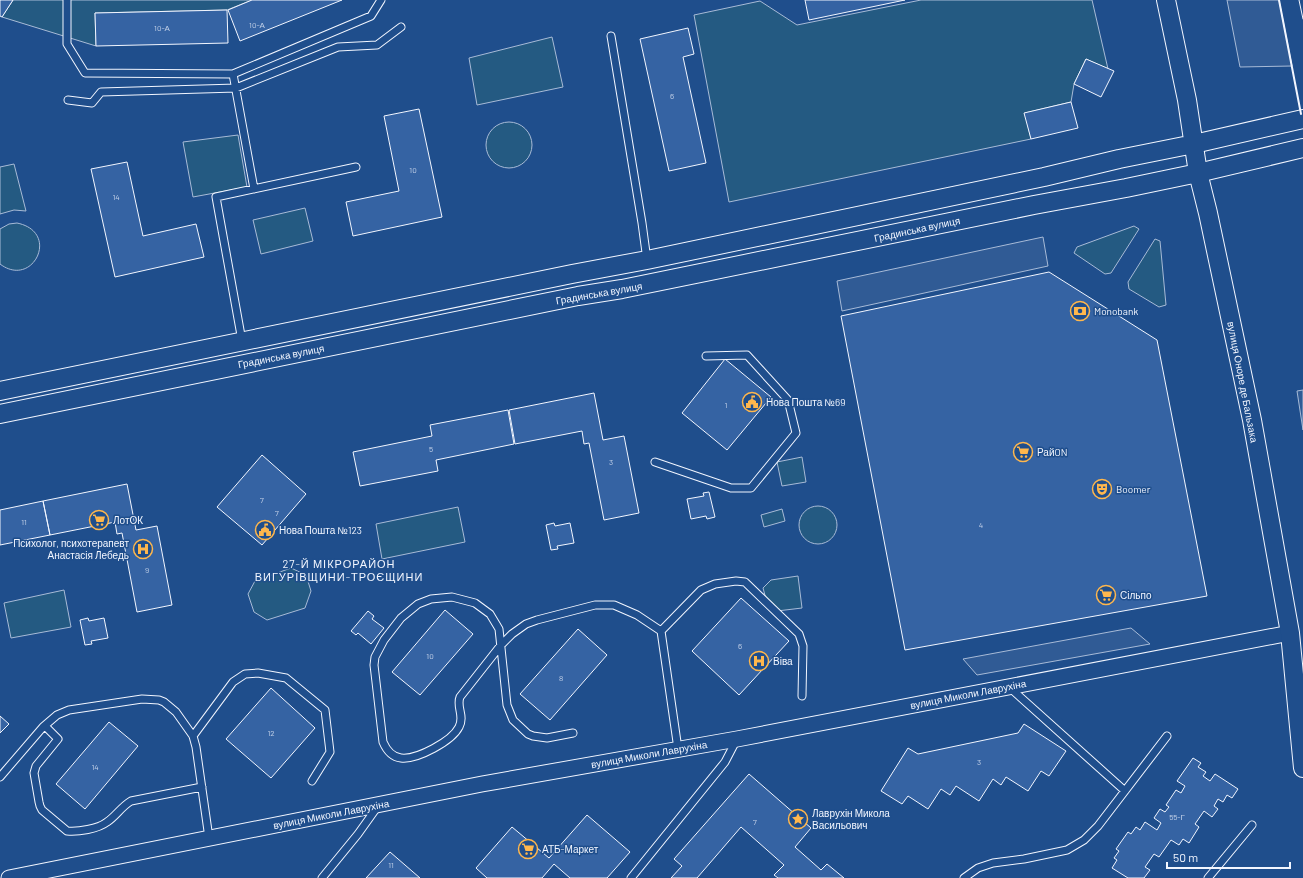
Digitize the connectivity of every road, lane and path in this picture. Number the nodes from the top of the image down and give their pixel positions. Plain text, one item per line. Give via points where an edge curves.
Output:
1 (67, 0) edge
2 (381, 0) edge
3 (1166, 0) edge
4 (402, 26) dead end
5 (611, 36) dead end
6 (234, 74) junction
7 (236, 88) junction
8 (68, 100) dead end
9 (1303, 119) edge
10 (1194, 144) junction
11 (1303, 148) edge
12 (356, 168) dead end
13 (1198, 173) junction
14 (254, 189) junction
15 (647, 260) junction
16 (242, 341) junction
17 (706, 356) dead end
18 (0, 391) edge
19 (0, 414) edge
20 (655, 462) dead end
21 (661, 631) junction
22 (1290, 633) junction
23 (501, 645) junction
24 (1009, 686) junction
25 (802, 696) dead end
26 (45, 726) junction
27 (573, 733) dead end
28 (193, 736) junction
29 (1167, 736) dead end
30 (737, 739) junction
31 (678, 749) junction
32 (1303, 768) edge
33 (0, 777) edge
34 (312, 781) dead end
35 (202, 787) junction
36 (1125, 791) junction
37 (379, 805) junction
38 (1252, 825) dead end
39 (210, 838) junction
40 (9, 878) edge
41 (322, 878) edge
42 (631, 878) edge
43 (964, 878) edge
44 (1208, 878) edge

1 - 6 lane via 67,44 84,73
2 - 6 lane via 371,16
3 - 10 street, вулиця Оноре де Бальзака
4 - 7 lane via 377,45 338,47
5 - 15 lane
6 - 7 lane
7 - 8 lane via 101,92 92,102
7 - 14 lane
9 - 10 street
10 - 13 street, вулиця Оноре де Бальзака
10 - 15 street
11 - 13 street, Градинська вулиця
12 - 14 lane
13 - 19 street, Градинська вулиця
13 - 22 street, вулиця Оноре де Бальзака via 1252,420
14 - 16 lane via 216,197
15 - 16 street
16 - 18 street
17 - 20 lane via 747,355 788,400 796,433 751,488 731,488
21 - 23 lane via 637,615 614,605 595,605 526,624
21 - 25 lane via 701,590 715,584 745,582 799,634 803,646
21 - 31 lane
22 - 24 street, вулиця Миколи Лаврухіна
22 - 32 street, вулиця Оноре де Бальзака
23 - 23 lane via 460,697 458,704 462,718 455,733 442,744 414,757 401,758 388,750 382,737 374,665 375,657 384,640 401,618 418,604 431,599 463,599 475,603 490,614 499,629
23 - 27 lane via 507,705 513,720 533,736 553,737
24 - 30 street, вулиця Миколи Лаврухіна
24 - 36 lane
26 - 28 lane via 69,710 142,698 164,702 176,712
26 - 33 lane
26 - 35 lane via 58,739 36,766 34,773 39,802 42,810 67,831 101,826 131,801
28 - 34 lane via 233,682 245,674 258,673 286,678 325,710 330,752
28 - 35 lane
29 - 36 lane
30 - 31 street, вулиця Миколи Лаврухіна
30 - 42 lane via 724,762
31 - 37 street, вулиця Миколи Лаврухіна
35 - 39 lane
36 - 43 lane via 1093,831 1067,850 993,863 978,868
37 - 39 street, вулиця Миколи Лаврухіна
37 - 41 lane
38 - 44 lane
39 - 40 street, вулиця Миколи Лаврухіна

